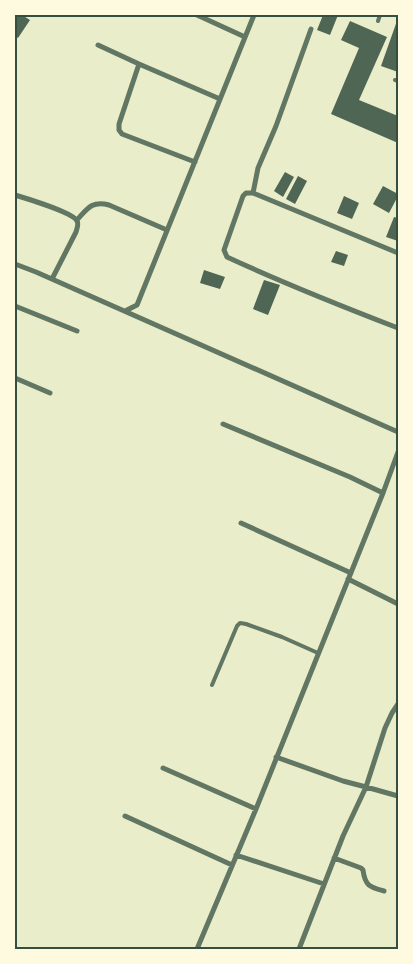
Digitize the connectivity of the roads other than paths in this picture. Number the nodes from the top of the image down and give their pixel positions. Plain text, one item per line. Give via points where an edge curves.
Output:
1 (197, 15) edge
2 (254, 15) edge
3 (380, 15) edge
4 (378, 21) dead end
5 (311, 29) dead end
6 (245, 37) junction
7 (98, 45) dead end
8 (139, 64) junction
9 (220, 99) junction
10 (195, 162) junction
11 (253, 193) junction
12 (15, 195) edge
13 (77, 220) junction
14 (167, 230) junction
15 (398, 253) edge
16 (15, 264) edge
17 (52, 279) junction
18 (15, 306) edge
19 (125, 312) junction
20 (398, 328) edge
21 (77, 331) dead end
22 (15, 378) edge
23 (50, 393) dead end
24 (223, 424) dead end
25 (398, 432) edge
26 (398, 452) edge
27 (383, 493) junction
28 (241, 523) dead end
29 (351, 573) junction
30 (348, 579) junction
31 (398, 604) edge
32 (318, 653) junction
33 (212, 685) dead end
34 (398, 704) edge
35 (276, 757) junction
36 (163, 768) dead end
37 (366, 786) junction
38 (398, 796) edge
39 (256, 809) junction
40 (125, 816) dead end
41 (236, 855) junction
42 (334, 858) junction
43 (232, 865) junction
44 (324, 884) junction
45 (384, 891) dead end
46 (197, 949) edge
47 (298, 949) edge

1 - 6 street
2 - 6 street
3 - 4 lane
5 - 11 street via 258,168
6 - 9 street
7 - 8 street
8 - 9 street
8 - 10 street via 119,130 122,134
9 - 10 street
10 - 14 street
11 - 15 street
11 - 20 street via 243,196 224,250 228,257
12 - 13 street
13 - 14 street via 95,203 101,203
13 - 17 street via 76,232
14 - 19 street via 137,304
16 - 17 street
17 - 19 street
18 - 21 street
19 - 25 street
22 - 23 street
24 - 27 street
26 - 27 street
27 - 29 street
28 - 29 street
29 - 30 street
30 - 31 street
30 - 32 street
32 - 33 lane via 240,623
32 - 35 street
34 - 37 street
35 - 37 street
35 - 39 street
36 - 39 street
37 - 38 street
37 - 42 street
39 - 41 street
40 - 43 street
41 - 43 street
41 - 44 street
42 - 44 street
42 - 45 street via 361,868 368,886
43 - 46 street
44 - 47 street

